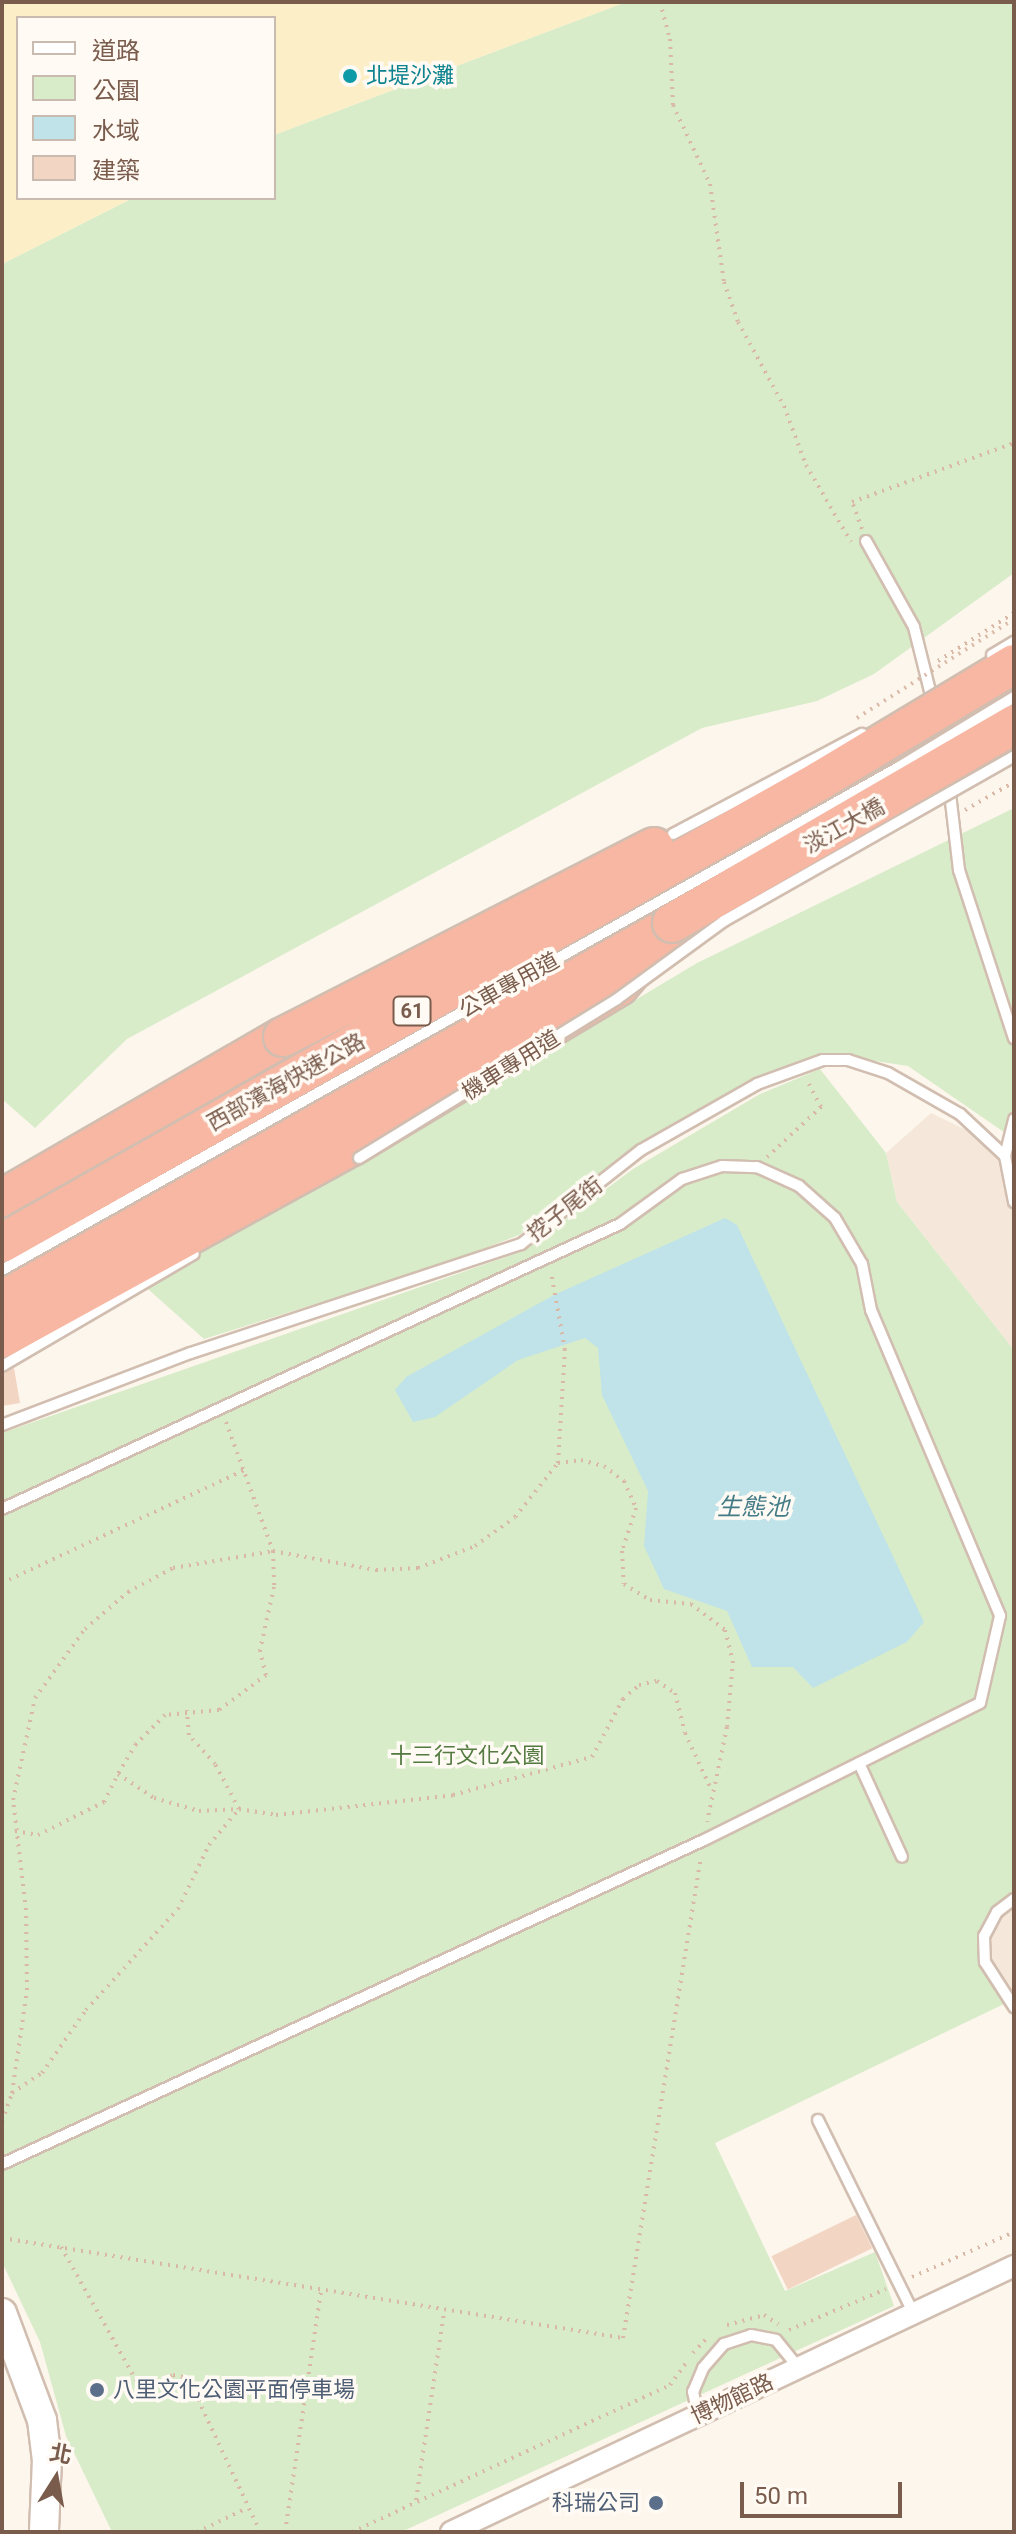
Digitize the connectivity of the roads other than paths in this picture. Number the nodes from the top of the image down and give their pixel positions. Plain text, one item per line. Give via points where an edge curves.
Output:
1 (866, 541) road end
2 (1014, 642) edge
3 (1014, 664) edge
4 (974, 666) dead end
5 (948, 682) dead end
6 (1014, 697) edge
7 (922, 699) dead end
8 (937, 720) dead end
9 (1014, 725) edge
10 (868, 731) dead end
11 (940, 732) dead end
12 (1014, 756) edge
13 (821, 780) junction
14 (672, 923) junction
15 (1014, 1038) edge
16 (1014, 1119) edge
17 (1005, 1156) junction
18 (345, 1166) dead end
19 (2, 1184) edge
20 (2, 1199) edge
21 (1014, 1202) edge
22 (2, 1243) edge
23 (208, 1246) dead end
24 (2, 1270) edge
25 (2, 1300) edge
26 (2, 1338) edge
27 (2, 1366) edge
28 (2, 1425) edge
29 (2, 1509) edge
30 (859, 1763) junction
31 (902, 1857) dead end
32 (1014, 1899) edge
33 (1014, 2007) edge
34 (818, 2120) dead end
35 (2, 2164) edge
36 (1014, 2266) edge
37 (2, 2313) edge
38 (914, 2314) junction
39 (799, 2368) junction
40 (698, 2415) junction
41 (44, 2532) edge
42 (451, 2532) edge

1 - 8 lane via 914,627
2 - 4 lane, bridge
3 - 13 highway, 61, bridge
5 - 7 lane
6 - 24 lane, 公車專用道, bridge via 899,767
9 - 14 highway, 淡江大橋 / 61, bridge
10 - 19 lane, bridge via 673,834 282,1025
11 - 15 lane via 959,870
12 - 18 lane, 機車專用道, bridge via 724,921 617,999
13 - 20 highway, bridge via 803,778 758,790 470,937
13 - 22 highway, 西部濱海快速公路 / 61, bridge
14 - 25 highway, 61
14 - 26 highway via 619,986 350,1147
16 - 17 lane
17 - 21 lane
17 - 28 lane, 挖子尾街 via 960,1114 888,1073 848,1060 800,1066 641,1150 521,1244 177,1357
23 - 27 lane
29 - 30 lane via 620,1224 682,1179 722,1166 757,1167 799,1186 835,1218 862,1264 871,1310 1000,1616 980,1703
30 - 31 lane
30 - 35 lane via 704,1840
32 - 33 lane via 997,1912 984,1936 985,1962
34 - 38 lane
36 - 38 street, 博物館路
37 - 41 street via 42,2420 47,2459
38 - 39 street, 博物館路
39 - 40 street, 博物館路
39 - 40 lane via 776,2340 751,2335 724,2344 703,2368 693,2392
40 - 42 street, 博物館路

